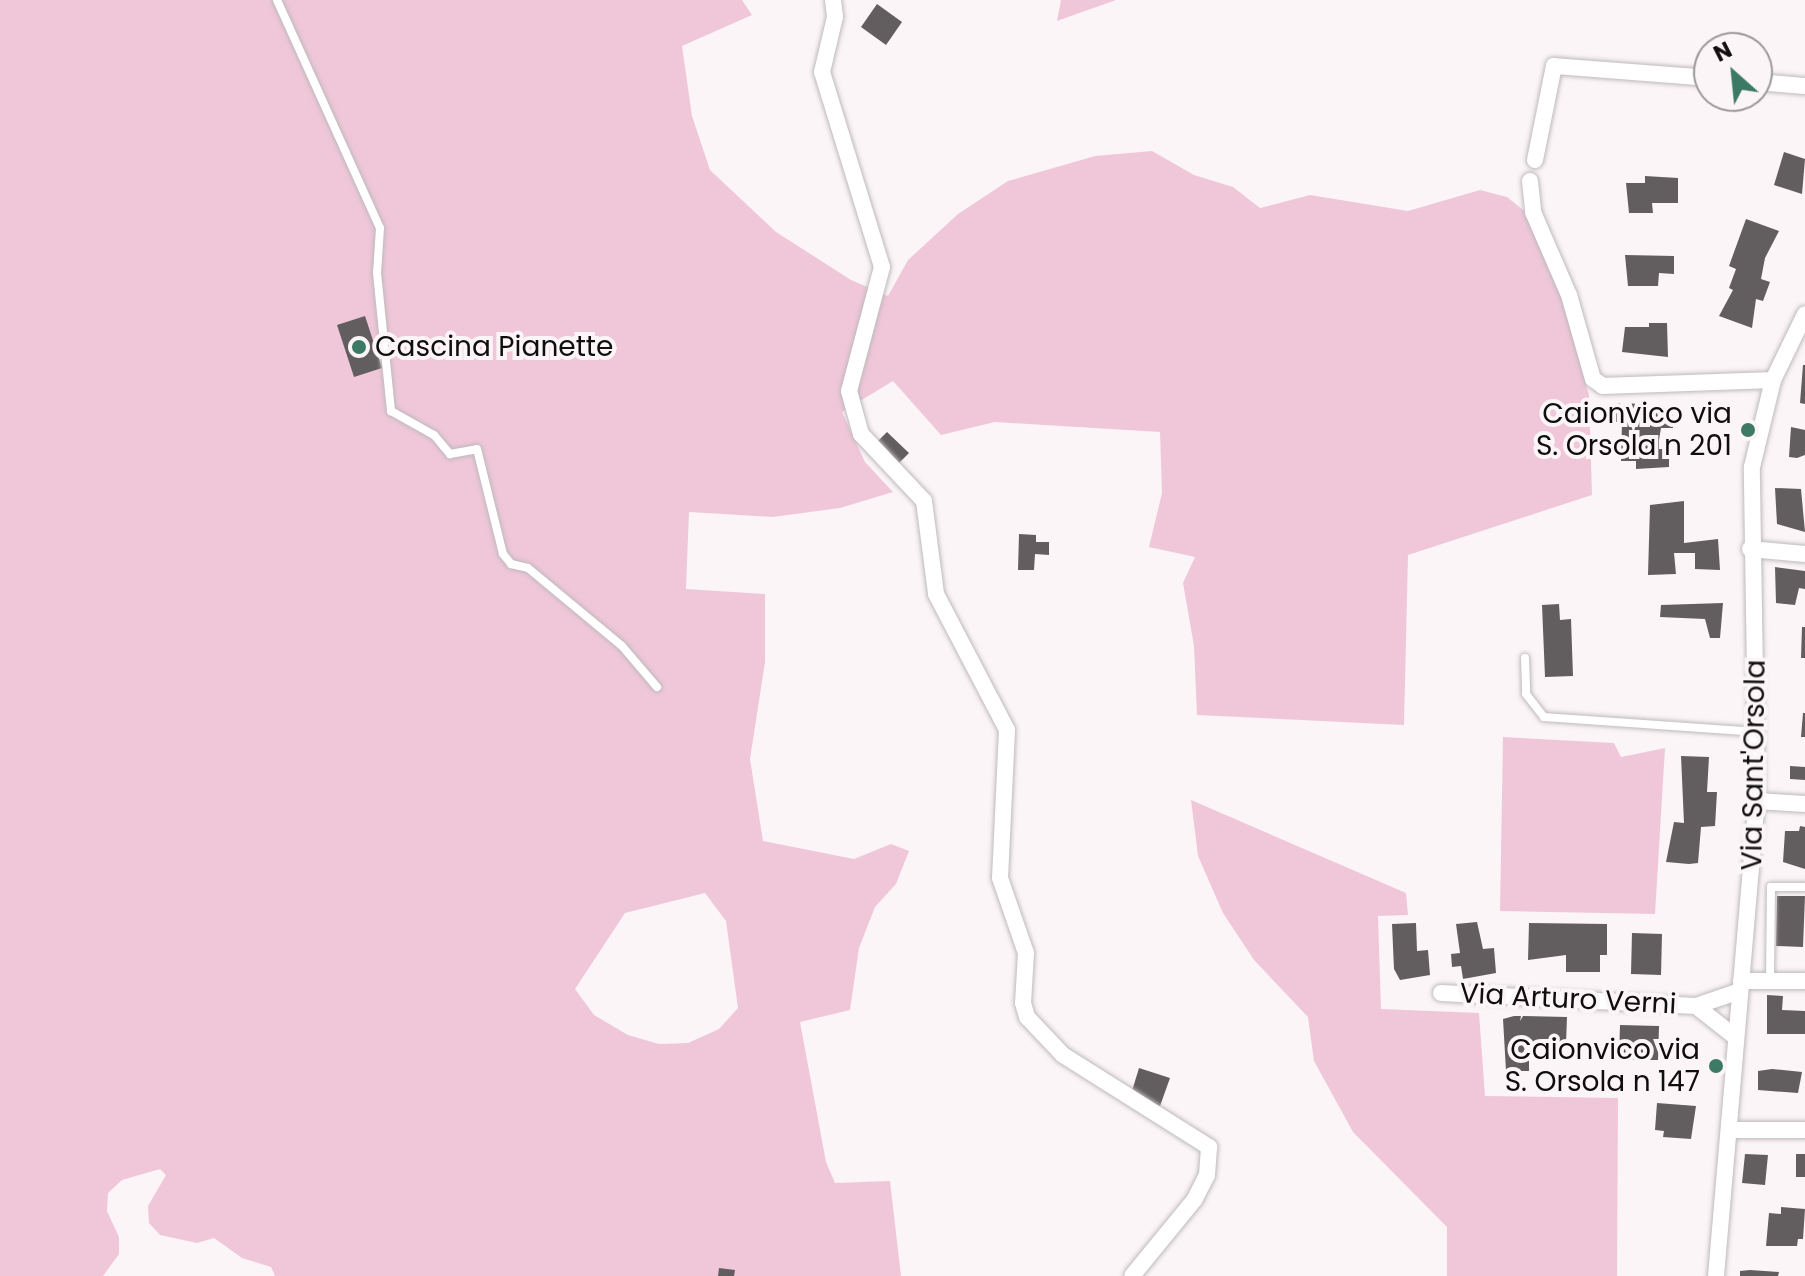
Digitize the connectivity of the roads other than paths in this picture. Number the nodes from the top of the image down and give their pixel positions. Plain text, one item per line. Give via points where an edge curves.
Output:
1 (277, 0) edge
2 (833, 0) edge
3 (1693, 77) edge
4 (1773, 83) edge
5 (1805, 86) edge
6 (1535, 160) dead end
7 (1530, 181) dead end
8 (1805, 314) edge
9 (1773, 380) junction
10 (1750, 549) junction
11 (1805, 554) edge
12 (1525, 658) dead end
13 (657, 687) dead end
14 (1760, 733) junction
15 (1757, 801) junction
16 (1805, 804) edge
17 (1805, 887) edge
18 (1770, 981) junction
19 (1805, 981) edge
20 (1741, 986) junction
21 (1441, 993) dead end
22 (1696, 1006) junction
23 (1734, 1036) junction
24 (1730, 1130) junction
25 (1805, 1130) edge
26 (1132, 1276) edge
27 (1716, 1276) edge

1 - 13 lane via 380,228 377,273 391,411 434,435 450,454 477,449 503,554 511,564 528,568 622,646
2 - 26 street via 835,17 822,72 882,267 849,391 861,434 924,501 936,594 997,701 1007,730 1000,878 1026,953 1027,1017 1063,1055 1209,1147 1207,1175 1195,1199
3 - 6 street via 1554,66
4 - 5 street
7 - 9 street via 1533,212 1569,295 1593,379 1603,386
8 - 9 street, Via Sant'Orsola
9 - 10 street, Via Sant'Orsola via 1752,467
10 - 11 street
10 - 14 street, Via Sant'Orsola
12 - 14 lane via 1526,694 1544,717
14 - 15 street, Via Sant'Orsola
15 - 16 street
15 - 20 street, Via Sant'Orsola
17 - 18 lane via 1771,887
18 - 19 street
18 - 20 street
20 - 22 street, Via Arturo Verni
20 - 23 street, Via Sant'Orsola
21 - 22 street, Via Arturo Verni
22 - 23 street, Via Arturo Verni
23 - 24 street, Via Sant'Orsola
24 - 25 street
24 - 27 street, Via Sant'Orsola

